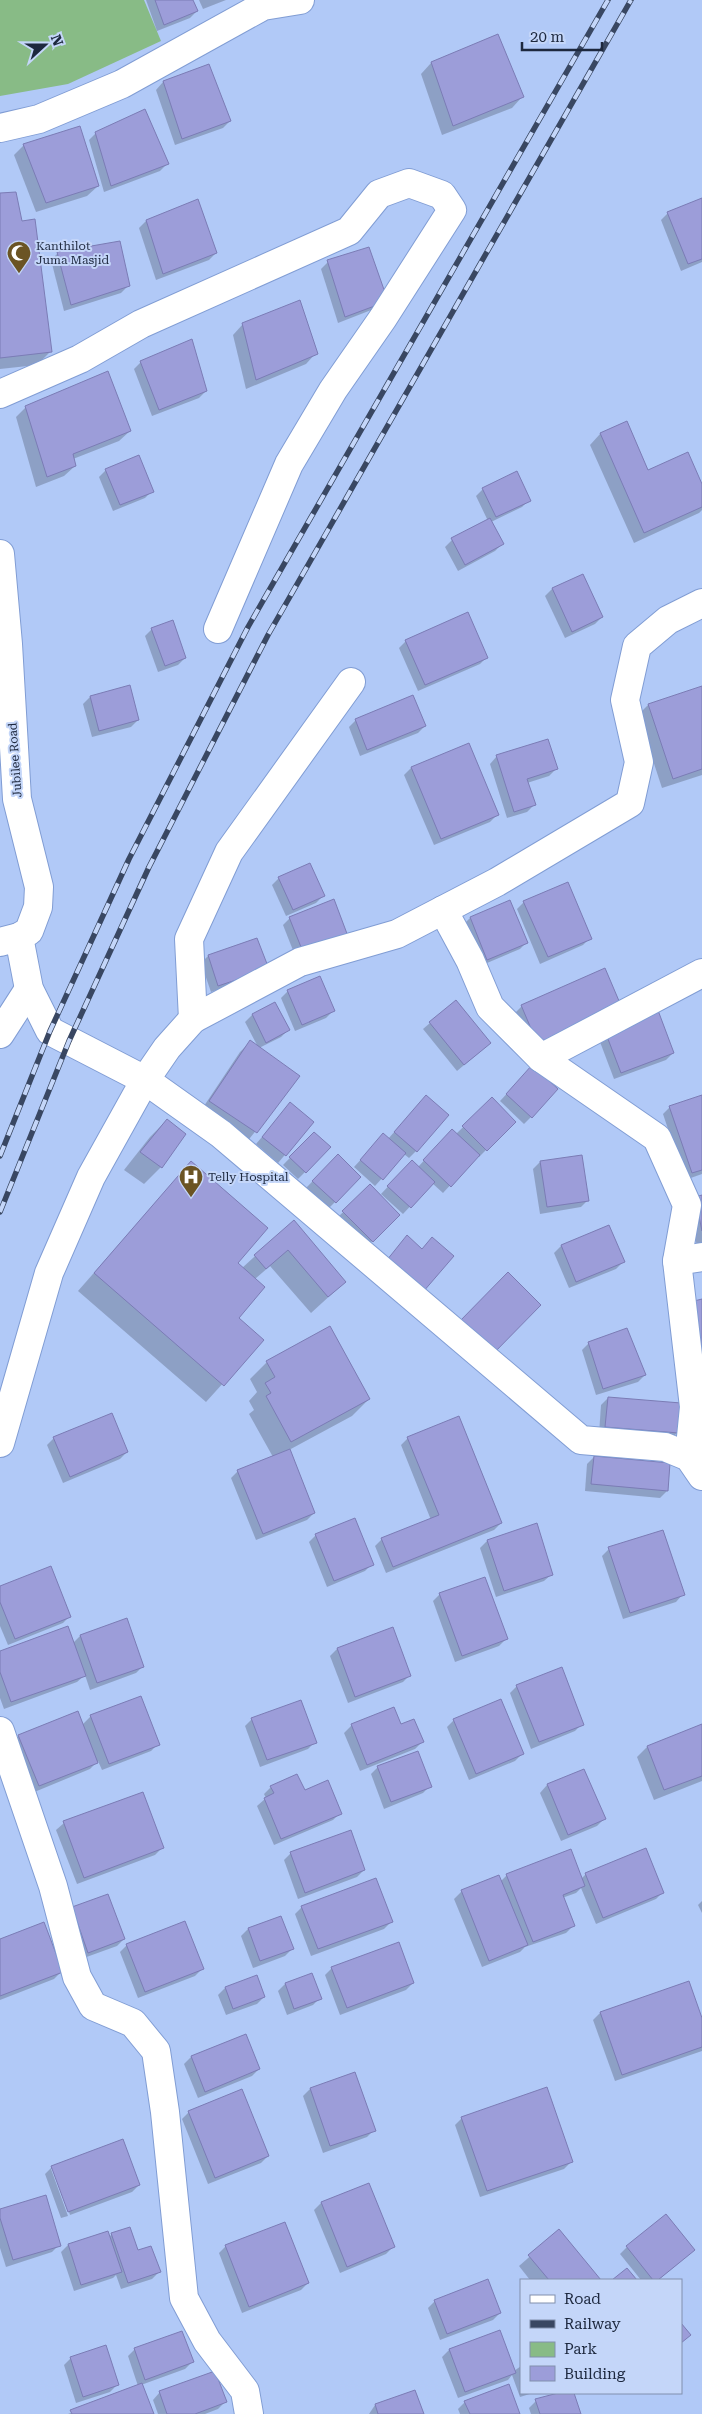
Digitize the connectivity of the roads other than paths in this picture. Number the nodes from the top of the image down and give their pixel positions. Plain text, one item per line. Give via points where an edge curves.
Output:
1 (300, 0) edge
2 (0, 128) edge
3 (0, 394) edge
4 (0, 554) edge
5 (702, 603) edge
6 (218, 628) dead end
7 (351, 682) dead end
8 (444, 910) junction
9 (10, 940) edge
10 (702, 973) edge
11 (29, 988) junction
12 (193, 1019) junction
13 (0, 1034) edge
14 (541, 1058) junction
15 (146, 1080) junction
16 (689, 1258) edge
17 (0, 1443) edge
18 (696, 1466) edge
19 (0, 1731) edge
20 (249, 2414) edge

1 - 2 street via 263,6 122,84 39,119
3 - 6 street via 80,358 141,324 349,231 379,194 409,183 442,196 452,210 333,390 289,464
4 - 9 street, Jubilee Road via 18,799 39,887 38,907 29,930
5 - 8 street via 668,620 636,646 625,700 639,762 630,803
7 - 12 street via 229,852 189,939
8 - 12 street via 397,934 300,962
8 - 14 street via 490,1007
9 - 11 street
10 - 14 street
11 - 13 street
11 - 15 street via 50,1031
12 - 15 street via 167,1048
14 - 16 street via 657,1138 687,1205
15 - 17 street via 91,1177 48,1273
15 - 18 street via 221,1134 581,1440 665,1447
16 - 18 street
19 - 20 street via 53,1886 77,1977 93,2006 133,2023 156,2051 184,2298 206,2341 245,2391

